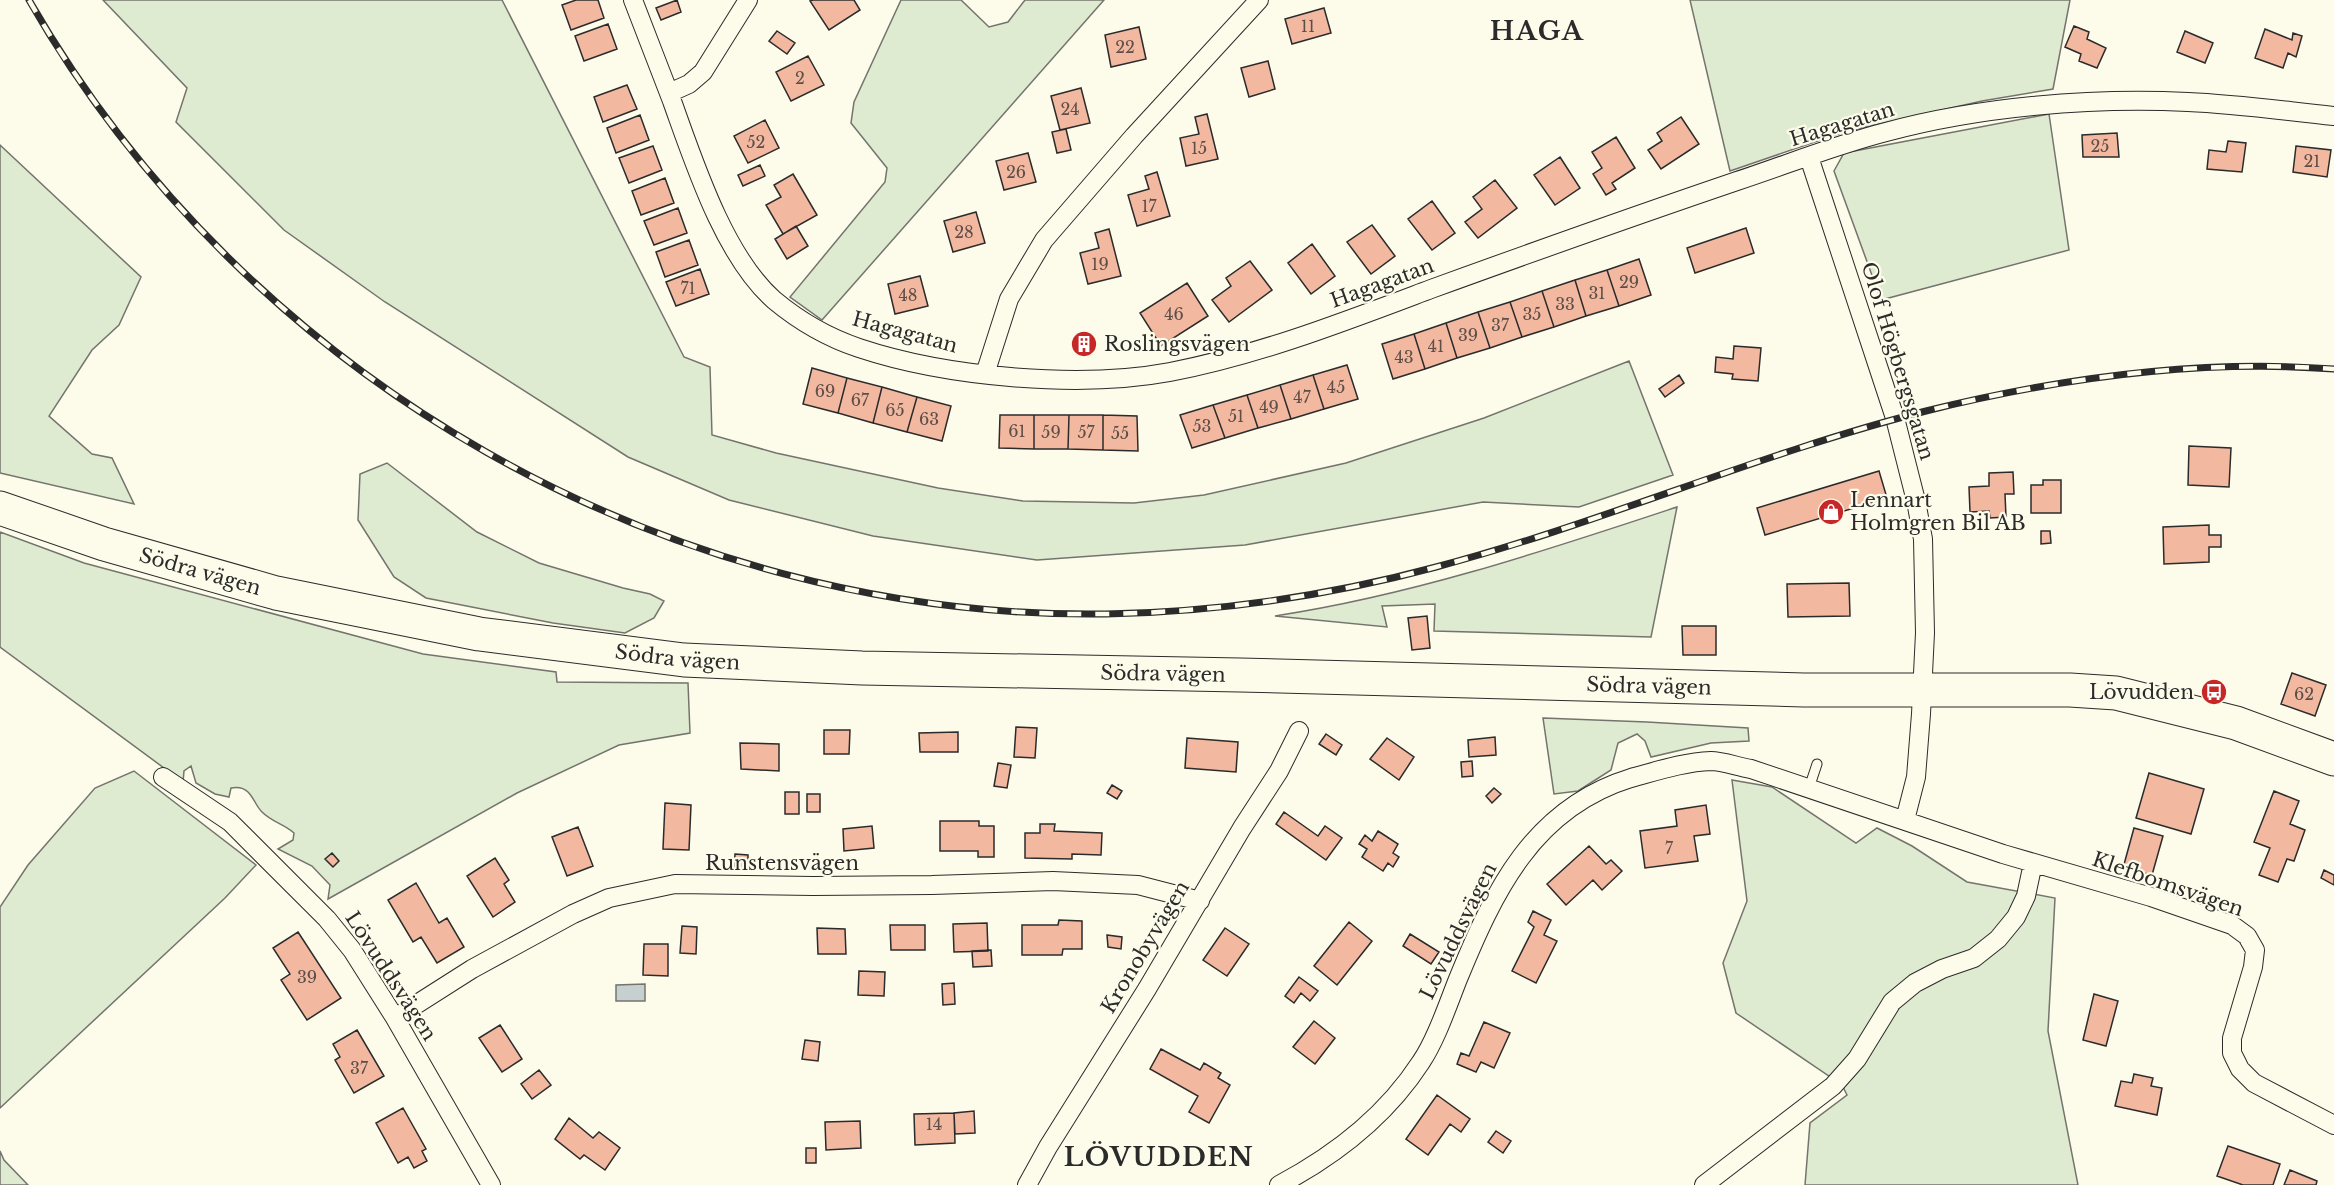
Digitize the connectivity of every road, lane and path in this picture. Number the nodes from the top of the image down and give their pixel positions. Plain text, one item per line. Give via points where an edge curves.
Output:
1 (633, 0) edge
2 (748, 0) edge
3 (1259, 0) edge
4 (669, 93) junction
5 (2334, 116) edge
6 (1809, 157) junction
7 (985, 374) junction
8 (0, 508) edge
9 (1922, 690) junction
10 (1299, 731) dead end
11 (2333, 757) edge
12 (1817, 764) dead end
13 (163, 777) dead end
14 (1809, 788) junction
15 (1905, 820) junction
16 (2033, 863) junction
17 (1200, 901) junction
18 (395, 1018) junction
19 (2334, 1125) edge
20 (490, 1185) edge
21 (1027, 1185) edge
22 (1279, 1185) edge
23 (1704, 1185) edge

1 - 4 street, Hagagatan
2 - 4 street via 703,72
3 - 7 street via 1044,240 1009,299
4 - 7 street, Hagagatan via 717,215 742,262 769,295 795,317 857,347
5 - 6 street, Hagagatan via 2187,102 2064,104 1946,119 1886,132
6 - 7 street, Hagagatan via 1224,360 1163,373 1083,380
6 - 9 street, Olof Högbergsgatan via 1895,418 1916,501 1923,539 1925,592
8 - 9 highway, Södra vägen via 104,544 276,593 479,634 684,660 873,668
9 - 11 highway, Södra vägen via 2116,693 2236,723
9 - 15 street via 1916,777
10 - 17 street, Kronobyvägen
12 - 14 lane
13 - 18 street, Lövuddsvägen via 230,822 327,919 352,950
14 - 15 street, Lövuddsvägen
14 - 22 street, Lövuddsvägen via 1712,761 1662,769 1604,787 1566,811 1531,842 1508,873 1422,1061 1342,1147
15 - 16 street, Klefbomsvägen
16 - 19 street, Klefbomsvägen via 2151,897 2232,925 2247,936 2255,950 2253,967 2237,1017 2232,1053 2240,1069 2254,1083
16 - 23 street via 2026,896 2016,917 1998,939 1974,958 1942,969 1892,1002 1857,1059 1833,1086
17 - 18 street, Runstensvägen via 1138,885 1053,881 825,886 675,884 609,898 573,914 472,969
17 - 21 street, Kronobyvägen
18 - 20 street, Lövuddsvägen

